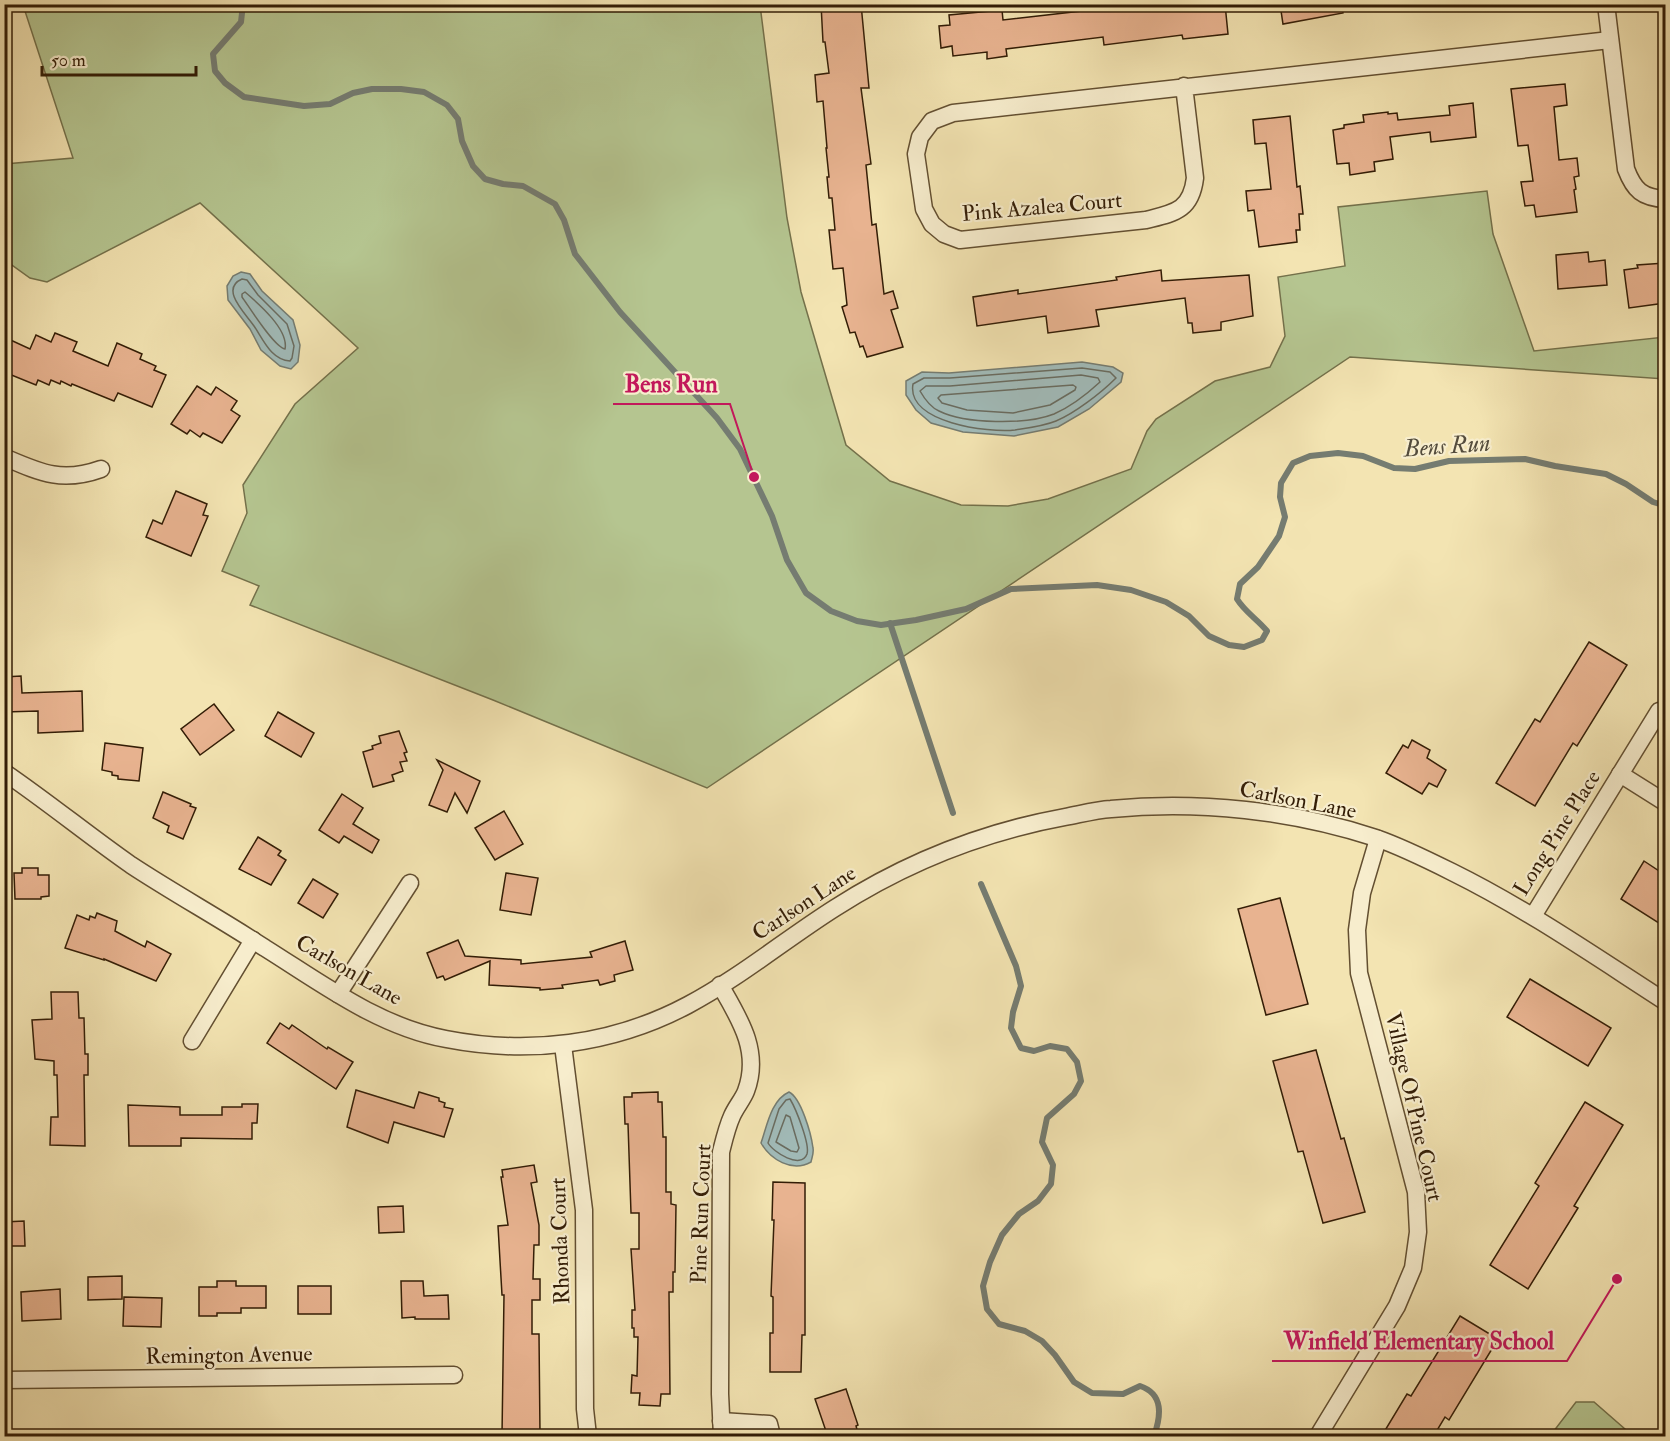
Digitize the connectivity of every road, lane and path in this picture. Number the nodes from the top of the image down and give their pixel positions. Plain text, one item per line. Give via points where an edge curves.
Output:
1 (1606, 4) edge
2 (1610, 40) junction
3 (1185, 86) junction
4 (1665, 199) edge
5 (4, 457) edge
6 (101, 469) dead end
7 (1665, 716) edge
8 (4, 772) edge
9 (1620, 774) junction
10 (1665, 803) edge
11 (1378, 839) junction
12 (410, 883) dead end
13 (1533, 916) junction
14 (253, 940) junction
15 (720, 985) junction
16 (338, 994) junction
17 (1665, 1002) edge
18 (192, 1041) dead end
19 (563, 1046) junction
20 (454, 1375) dead end
21 (4, 1380) edge
22 (722, 1429) edge
23 (588, 1437) edge
24 (772, 1437) edge
25 (1318, 1437) edge

1 - 2 street
2 - 3 street, Pink Azalea Court
2 - 4 street via 1630,181 1651,198
3 - 3 street, Pink Azalea Court via 952,113 932,121 920,137 916,154 924,209 932,224 960,240 1146,220 1175,213 1193,192 1195,178
5 - 6 street via 59,477
7 - 9 street, Long Pine Place via 1659,711
8 - 14 street, Carlson Lane via 136,868
9 - 10 street, Long Pine Place
9 - 13 street, Long Pine Place
11 - 13 street, Carlson Lane via 1431,861
11 - 15 street, Carlson Lane via 1312,821 1239,810 1173,806 1108,809 1039,822 972,841 873,884
11 - 25 street, Village Of Pine Court via 1362,893 1357,930 1359,973 1416,1192 1418,1232 1413,1268 1397,1306
12 - 16 street
13 - 17 street, Carlson Lane
14 - 16 street, Carlson Lane
14 - 18 street
15 - 19 street, Carlson Lane via 650,1023
15 - 22 street, Pine Run Court via 743,1026 751,1059 746,1092 732,1116 721,1152
16 - 19 street, Carlson Lane via 389,1021 441,1039 496,1046
19 - 23 street, Rhonda Court via 584,1210
20 - 21 street, Remington Avenue
22 - 24 street, Pine Run Court via 769,1424

